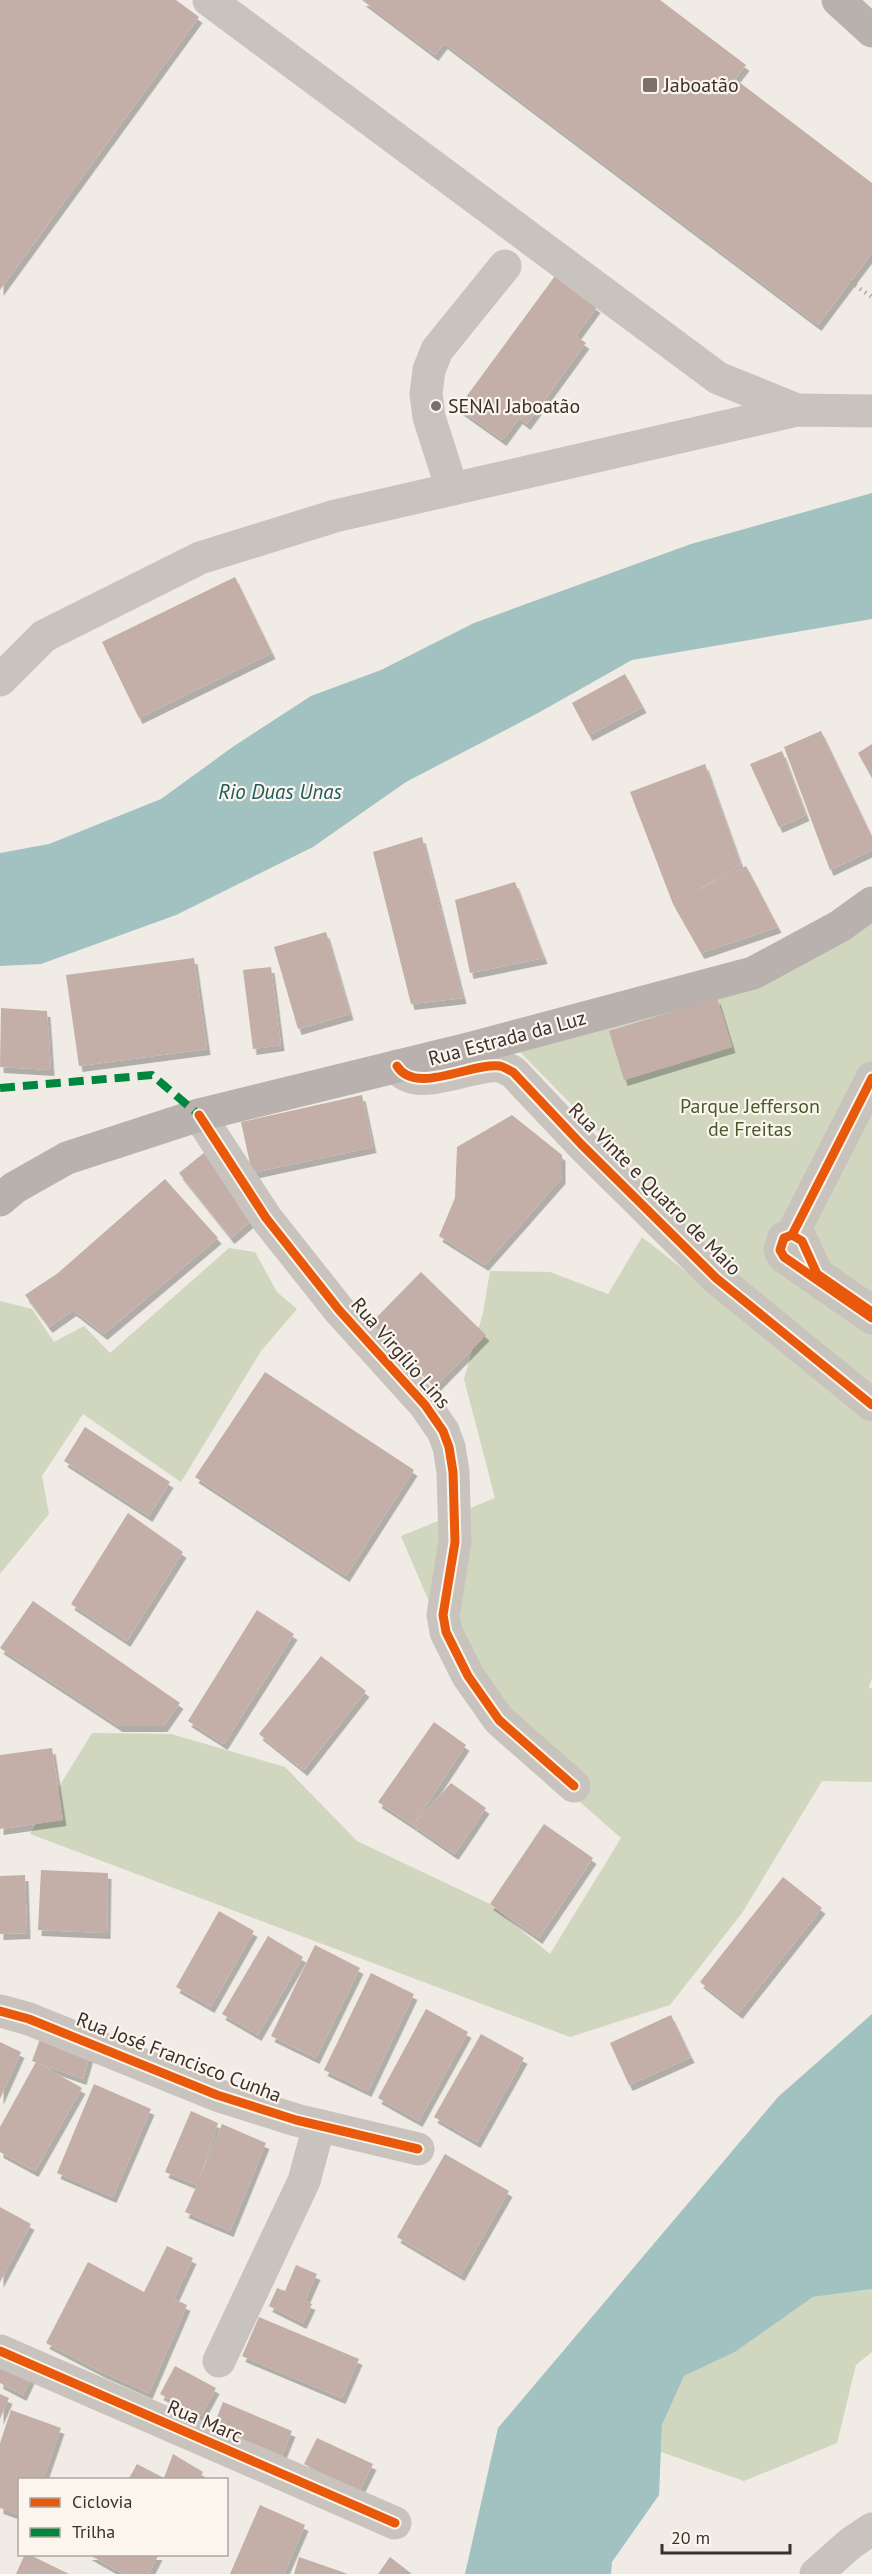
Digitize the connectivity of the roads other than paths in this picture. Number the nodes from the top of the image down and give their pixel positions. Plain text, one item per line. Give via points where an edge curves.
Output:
1 (209, 0) edge
2 (838, 0) edge
3 (872, 31) edge
4 (505, 266) dead end
5 (796, 410) junction
6 (872, 411) edge
7 (452, 489) junction
8 (0, 680) edge
9 (872, 903) edge
10 (397, 1066) junction
11 (872, 1078) edge
12 (199, 1115) junction
13 (0, 1200) edge
14 (792, 1235) junction
15 (872, 1312) edge
16 (872, 1318) edge
17 (872, 1405) edge
18 (574, 1786) dead end
19 (0, 2011) edge
20 (319, 2126) junction
21 (418, 2149) dead end
22 (0, 2350) edge
23 (219, 2361) dead end
24 (395, 2523) dead end
25 (872, 2529) edge
26 (816, 2574) edge

1 - 5 street via 718,378
2 - 3 main road
4 - 7 street via 438,350 429,370 429,417
5 - 6 street
5 - 7 street
7 - 8 street via 335,516 200,558 44,636
9 - 10 main road, Rua Estrada da Luz via 840,926 753,973
10 - 12 main road, Rua Estrada da Luz
10 - 17 street, Rua Vinte e Quatro de Maio via 406,1076 422,1080 489,1067 501,1066 513,1072 716,1278
11 - 14 street
12 - 13 main road, Rua Estrada da Luz via 67,1158
12 - 18 street, Rua Virgílio Lins via 266,1218 443,1431 453,1472 455,1542 442,1615 446,1632 468,1676 499,1720
14 - 15 street via 802,1241 817,1274
14 - 16 street via 784,1238 780,1246 784,1257
19 - 20 street, Rua José Francisco Cunha via 29,2019 217,2095
20 - 21 street, Rua José Francisco Cunha
20 - 23 street via 304,2181
22 - 24 street, Rua Marc
25 - 26 street

